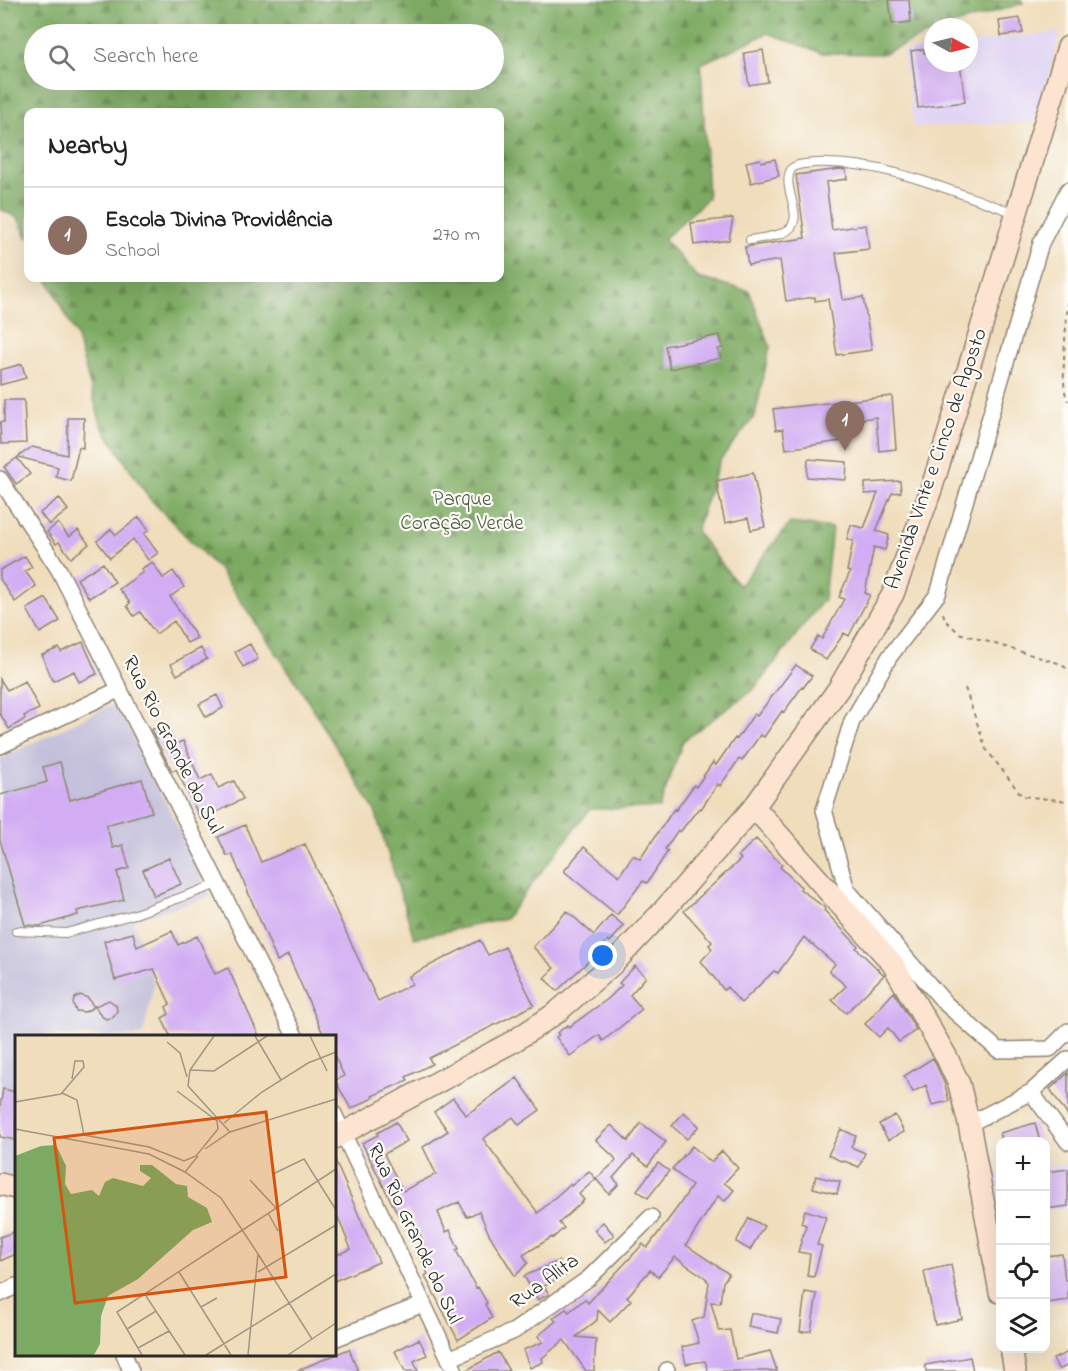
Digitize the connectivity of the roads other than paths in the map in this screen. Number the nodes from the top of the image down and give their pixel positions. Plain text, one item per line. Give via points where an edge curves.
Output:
1 (1068, 47) edge
2 (1068, 190) edge
3 (1017, 214) junction
4 (750, 240) dead end
5 (0, 479) edge
6 (120, 689) junction
7 (0, 746) edge
8 (754, 807) junction
9 (218, 885) junction
10 (16, 931) dead end
11 (1068, 1031) edge
12 (294, 1035) edge
13 (1068, 1059) edge
14 (1031, 1092) junction
15 (969, 1124) junction
16 (339, 1136) edge
17 (1068, 1142) edge
18 (0, 1184) edge
19 (15, 1188) edge
20 (651, 1216) dead end
21 (996, 1270) edge
22 (15, 1286) edge
23 (0, 1294) edge
24 (423, 1304) junction
25 (336, 1339) edge
26 (1012, 1353) edge
27 (125, 1356) edge
28 (452, 1365) edge
29 (131, 1371) edge
30 (1015, 1371) edge

1 - 3 main road, Avenida Vinte e Cinco de Agosto
2 - 11 street via 1041,243 936,597 890,656 852,721 824,810 847,890 945,1003 998,1050 1050,1049
3 - 4 lane via 882,169 846,163 804,164 792,168 788,177 793,225 784,232
3 - 8 main road, Avenida Vinte e Cinco de Agosto via 931,490 893,594 838,688
5 - 6 street, Rua Rio Grande do Sul via 59,570
6 - 7 street
6 - 9 street, Rua Rio Grande do Sul
8 - 15 main road via 892,963 946,1056 959,1084
8 - 16 main road, Avenida Vinte e Cinco de Agosto via 614,963 556,1013 514,1041
9 - 10 lane via 66,933
9 - 12 street, Rua Rio Grande do Sul
13 - 14 street
14 - 15 street
14 - 17 street
15 - 21 main road
16 - 24 street, Rua Rio Grande do Sul
18 - 19 main road
20 - 28 street, Rua Alita via 589,1278 514,1331
22 - 23 street
24 - 25 street
24 - 28 street, Rua Rio Grande do Sul
26 - 30 main road
27 - 29 street

